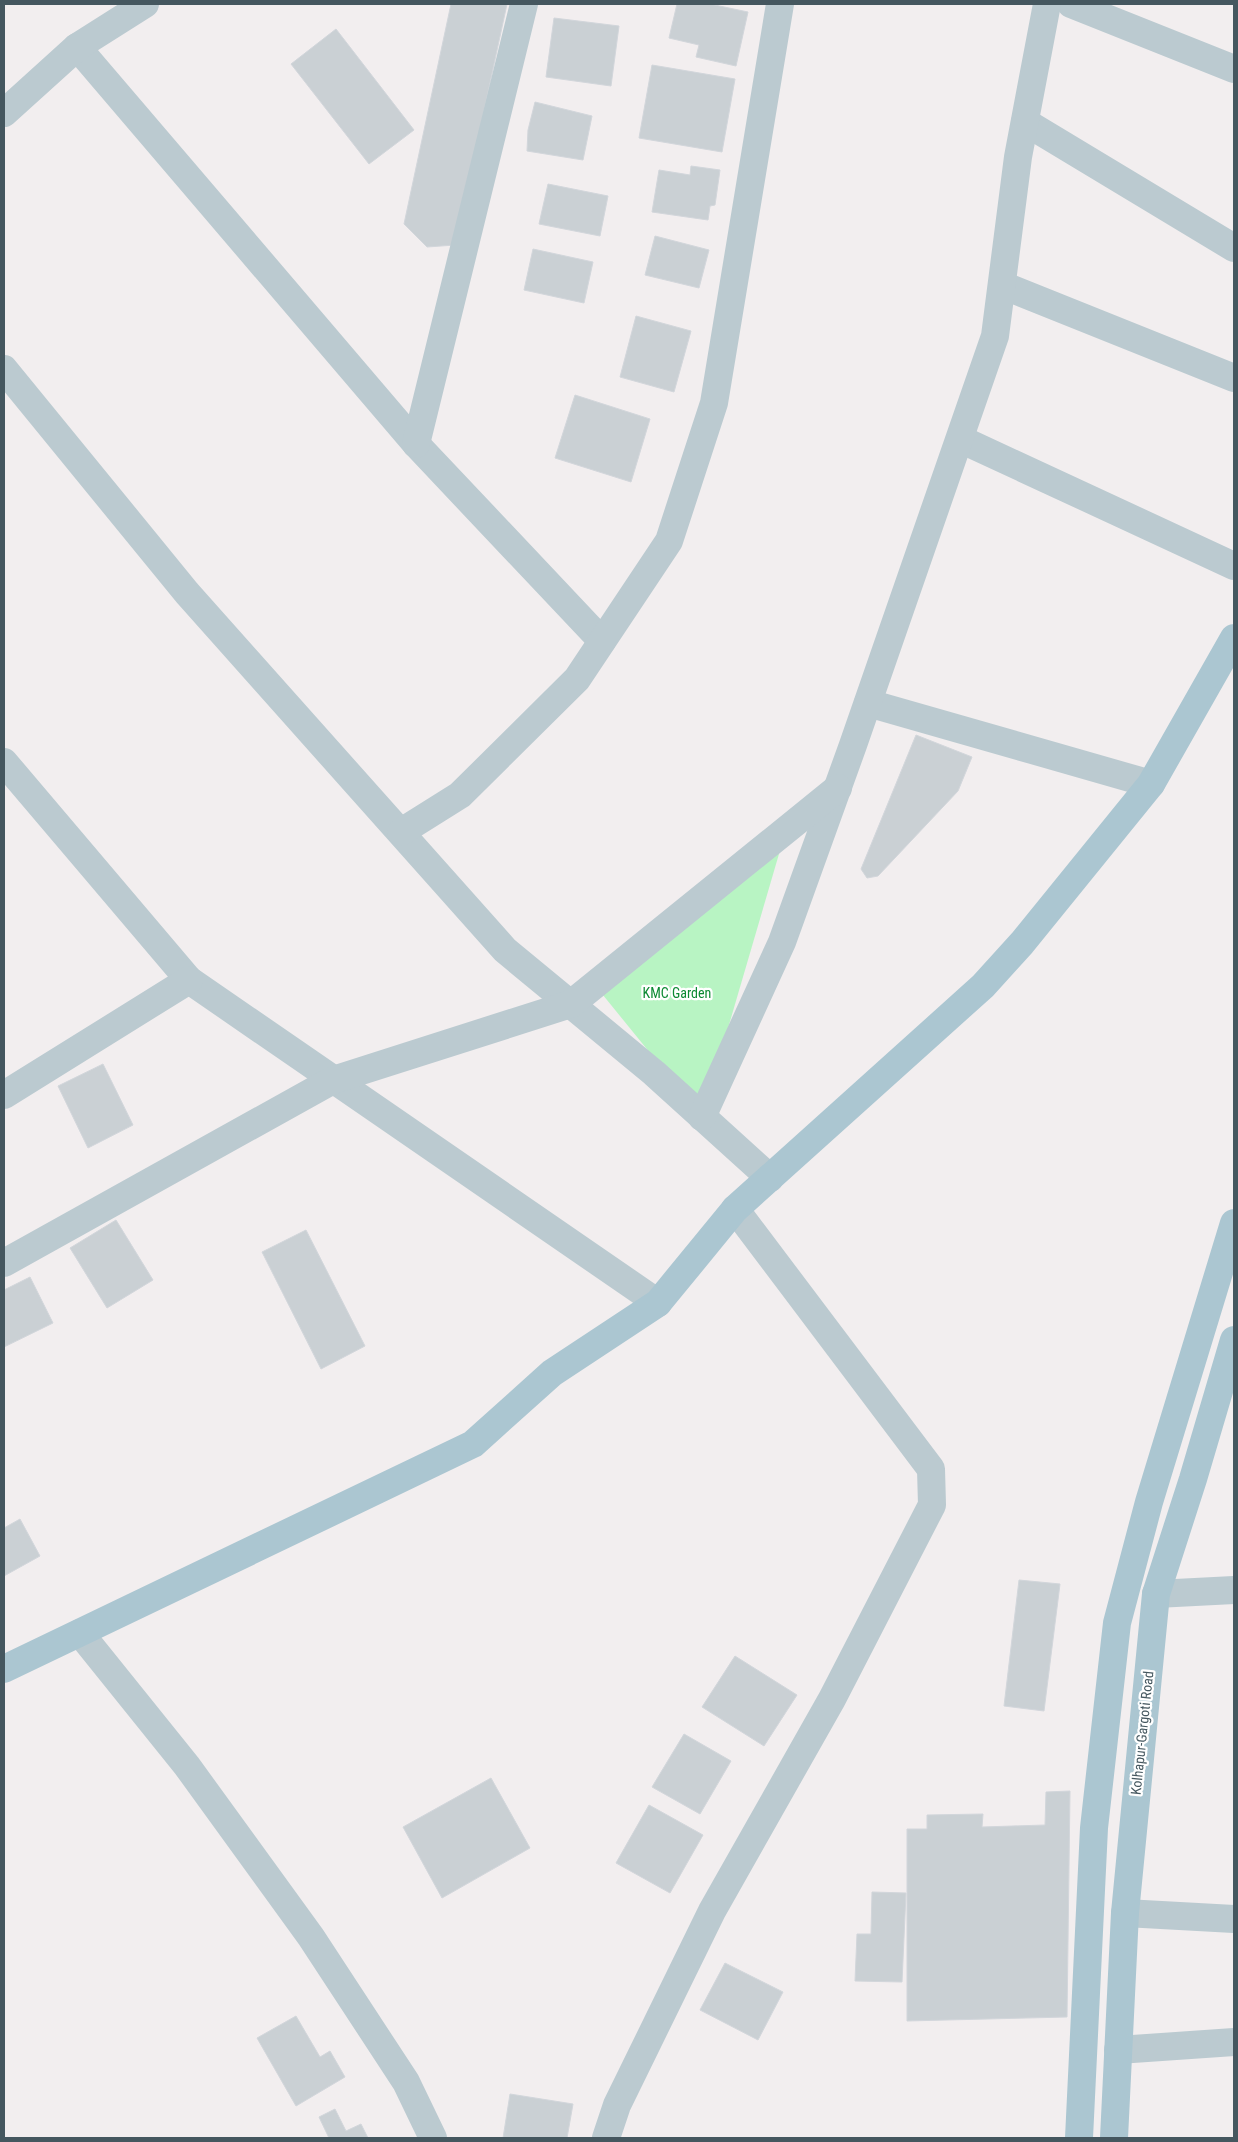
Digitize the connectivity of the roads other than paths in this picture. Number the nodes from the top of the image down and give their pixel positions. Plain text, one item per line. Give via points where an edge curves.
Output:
1 (145, 4) edge
2 (524, 4) edge
3 (780, 4) edge
4 (1047, 4) edge
5 (1070, 4) edge
6 (77, 47) junction
7 (1234, 69) edge
8 (4, 113) edge
9 (1025, 122) junction
10 (1234, 248) edge
11 (1002, 285) junction
12 (4, 369) edge
13 (1234, 378) edge
14 (960, 439) junction
15 (416, 444) junction
16 (1234, 566) edge
17 (1234, 638) edge
18 (602, 641) junction
19 (868, 704) junction
20 (4, 762) edge
21 (1151, 784) junction
22 (838, 788) junction
23 (13, 789) edge
24 (401, 832) junction
25 (189, 980) junction
26 (571, 1004) junction
27 (332, 1080) junction
28 (4, 1095) edge
29 (702, 1117) junction
30 (770, 1178) junction
31 (734, 1209) junction
32 (1234, 1223) edge
33 (4, 1264) edge
34 (658, 1303) junction
35 (1234, 1340) edge
36 (1234, 1590) edge
37 (1156, 1594) junction
38 (80, 1633) junction
39 (4, 1669) edge
40 (1124, 1913) junction
41 (1234, 1919) edge
42 (1234, 2042) edge
43 (1118, 2050) junction
44 (433, 2138) edge
45 (606, 2138) edge
46 (1079, 2138) edge
47 (1114, 2138) edge

1 - 6 street
2 - 15 street
3 - 18 street via 714,403 669,540
4 - 9 street
5 - 7 street
6 - 8 street
6 - 15 street
9 - 10 street
9 - 11 street
11 - 13 street
11 - 14 street via 995,336
12 - 24 street via 187,593
14 - 16 street
14 - 19 street
15 - 18 street
17 - 21 main road
18 - 24 street via 577,679 460,795
19 - 21 street
19 - 22 street
20 - 23 street
21 - 30 main road via 983,986
22 - 26 street
22 - 29 street via 782,942
23 - 25 street
24 - 26 street via 505,950
25 - 27 street
25 - 28 street
26 - 27 street
26 - 29 street
27 - 33 street
27 - 34 street
29 - 30 street
30 - 31 main road
31 - 34 main road
31 - 45 street via 932,1469 932,1505 832,1699 712,1910 617,2105
32 - 46 main road via 1149,1502 1118,1623 1094,1828
34 - 38 main road via 552,1373 473,1444
35 - 37 main road, Kolhapur-Gargoti Road
36 - 37 street
37 - 40 main road, Kolhapur-Gargoti Road
38 - 39 main road
38 - 44 street via 187,1766 311,1937 406,2082
40 - 41 street
40 - 43 main road, Kolhapur-Gargoti Road
42 - 43 street
43 - 47 main road, Kolhapur-Gargoti Road

